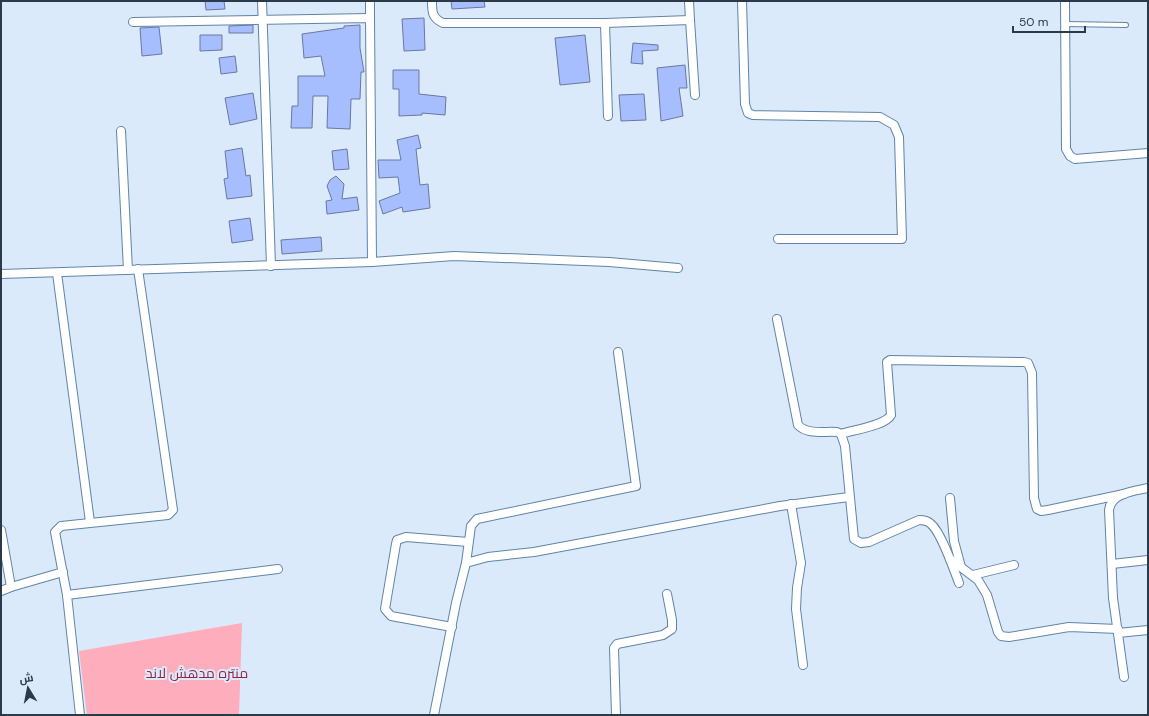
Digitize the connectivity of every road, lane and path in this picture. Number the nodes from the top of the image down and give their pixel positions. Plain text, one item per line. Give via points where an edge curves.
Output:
1 (262, 1) edge
2 (370, 1) edge
3 (432, 1) edge
4 (688, 1) edge
5 (742, 1) edge
6 (1065, 1) edge
7 (370, 18) junction
8 (690, 20) junction
9 (263, 21) junction
10 (133, 22) dead end
11 (605, 23) junction
12 (1065, 24) junction
13 (1126, 25) dead end
14 (695, 95) dead end
15 (608, 116) dead end
16 (121, 131) dead end
17 (1148, 153) edge
18 (778, 239) dead end
19 (372, 262) junction
20 (271, 266) junction
21 (678, 268) dead end
22 (138, 269) junction
23 (128, 270) junction
24 (57, 273) junction
25 (1, 274) edge
26 (777, 320) dead end
27 (618, 352) dead end
28 (841, 434) junction
29 (1148, 488) edge
30 (1124, 494) junction
31 (849, 497) junction
32 (950, 498) dead end
33 (791, 504) junction
34 (90, 522) junction
35 (1, 530) edge
36 (468, 542) junction
37 (950, 560) junction
38 (1148, 560) edge
39 (466, 563) junction
40 (1112, 564) junction
41 (1014, 565) dead end
42 (961, 567) junction
43 (278, 569) dead end
44 (63, 572) junction
45 (973, 575) junction
46 (959, 583) dead end
47 (11, 588) junction
48 (1, 591) edge
49 (667, 594) dead end
50 (67, 595) junction
51 (452, 627) junction
52 (1148, 630) edge
53 (1118, 631) junction
54 (803, 665) dead end
55 (1124, 677) dead end
56 (80, 715) edge
57 (434, 715) edge
58 (616, 715) edge

1 - 9 street
2 - 7 street
3 - 11 street via 434,16 443,22
4 - 8 street
5 - 18 street via 745,104 748,113 880,117 894,125 899,137 902,239
6 - 12 street
7 - 9 street
7 - 19 street
8 - 11 street
8 - 14 street
9 - 10 street
9 - 20 street
11 - 15 street
12 - 13 lane
12 - 17 street via 1068,153 1075,159
16 - 23 street
19 - 20 street
19 - 21 street via 454,256
20 - 22 street
22 - 23 street
22 - 34 street via 173,510 168,515
23 - 24 street
24 - 25 street
24 - 34 street
26 - 28 street via 798,425 807,431
27 - 36 street via 636,486 486,515 477,519 471,526
28 - 30 street via 878,424 890,417 887,366 890,360 1024,362 1028,363 1032,373 1034,498 1037,509 1048,510
28 - 31 street via 845,446
29 - 30 street
30 - 40 street via 1109,503
31 - 33 street
31 - 37 street via 852,535 856,542 869,542 924,520 934,526
32 - 42 street via 954,541
33 - 39 street
33 - 54 street via 801,563 796,609
34 - 44 street via 61,526 55,532
35 - 47 street
36 - 39 street
36 - 51 street via 406,537 398,540 396,544 385,609 388,614
37 - 42 street
37 - 46 street
38 - 40 street
39 - 51 street
40 - 53 street via 1113,598
41 - 45 street
42 - 45 street
43 - 50 street
44 - 47 street
44 - 50 street
45 - 53 street via 987,595 1001,636 1009,638 1069,627
47 - 48 street
49 - 58 street via 672,629 663,635 617,644 614,648
50 - 56 street
51 - 57 street
52 - 53 street
53 - 55 street

